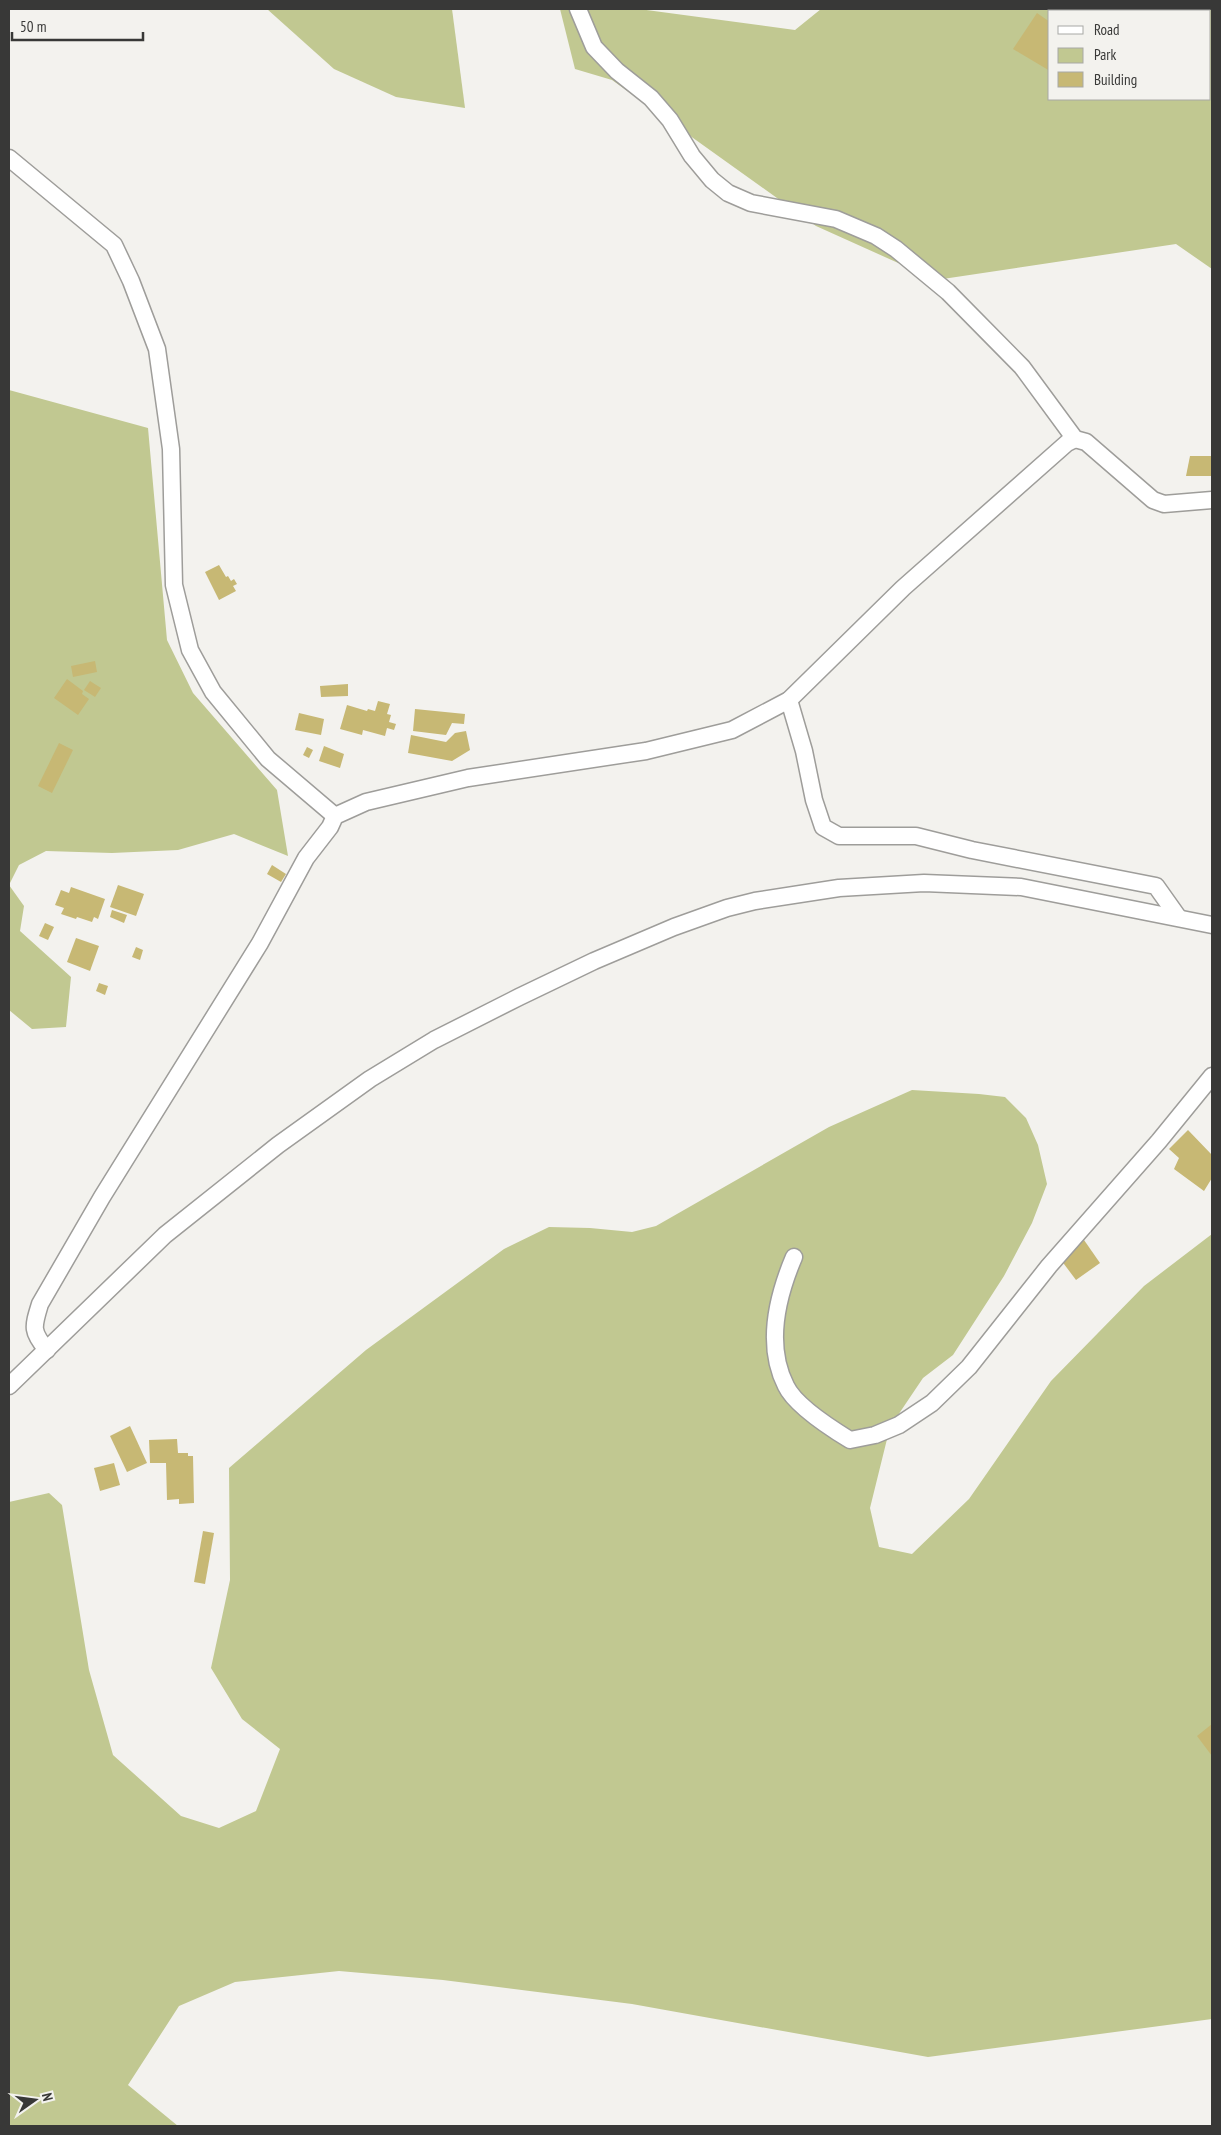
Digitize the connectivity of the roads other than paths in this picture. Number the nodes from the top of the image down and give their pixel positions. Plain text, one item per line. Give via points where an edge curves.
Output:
1 (578, 9) edge
2 (9, 158) edge
3 (1075, 439) junction
4 (1212, 500) edge
5 (789, 700) junction
6 (335, 816) junction
7 (1178, 917) junction
8 (1212, 925) edge
9 (1212, 1076) edge
10 (794, 1257) dead end
11 (47, 1350) junction
12 (9, 1386) edge

1 - 3 street via 594,47 617,71 651,98 712,180 728,193 751,203 836,219 876,236 896,249 948,292 1022,367
2 - 6 street via 114,245 154,341 171,449 174,585 190,650 213,692 268,760
3 - 4 street via 1086,442 1153,500 1164,504
3 - 5 street via 903,588
5 - 6 street via 732,730 646,751 468,778 366,802
5 - 7 street via 823,826 840,836 916,836 1156,886
6 - 11 street via 306,858 260,943 102,1197 40,1304 35,1336
7 - 8 street
7 - 11 street via 1021,887 924,883 839,888 755,901 674,927 511,1001 434,1040 370,1079 278,1145 165,1235
9 - 10 street via 1048,1266 969,1367 932,1404 899,1425 875,1435 850,1440 807,1409 786,1387 774,1352 776,1314
11 - 12 street

